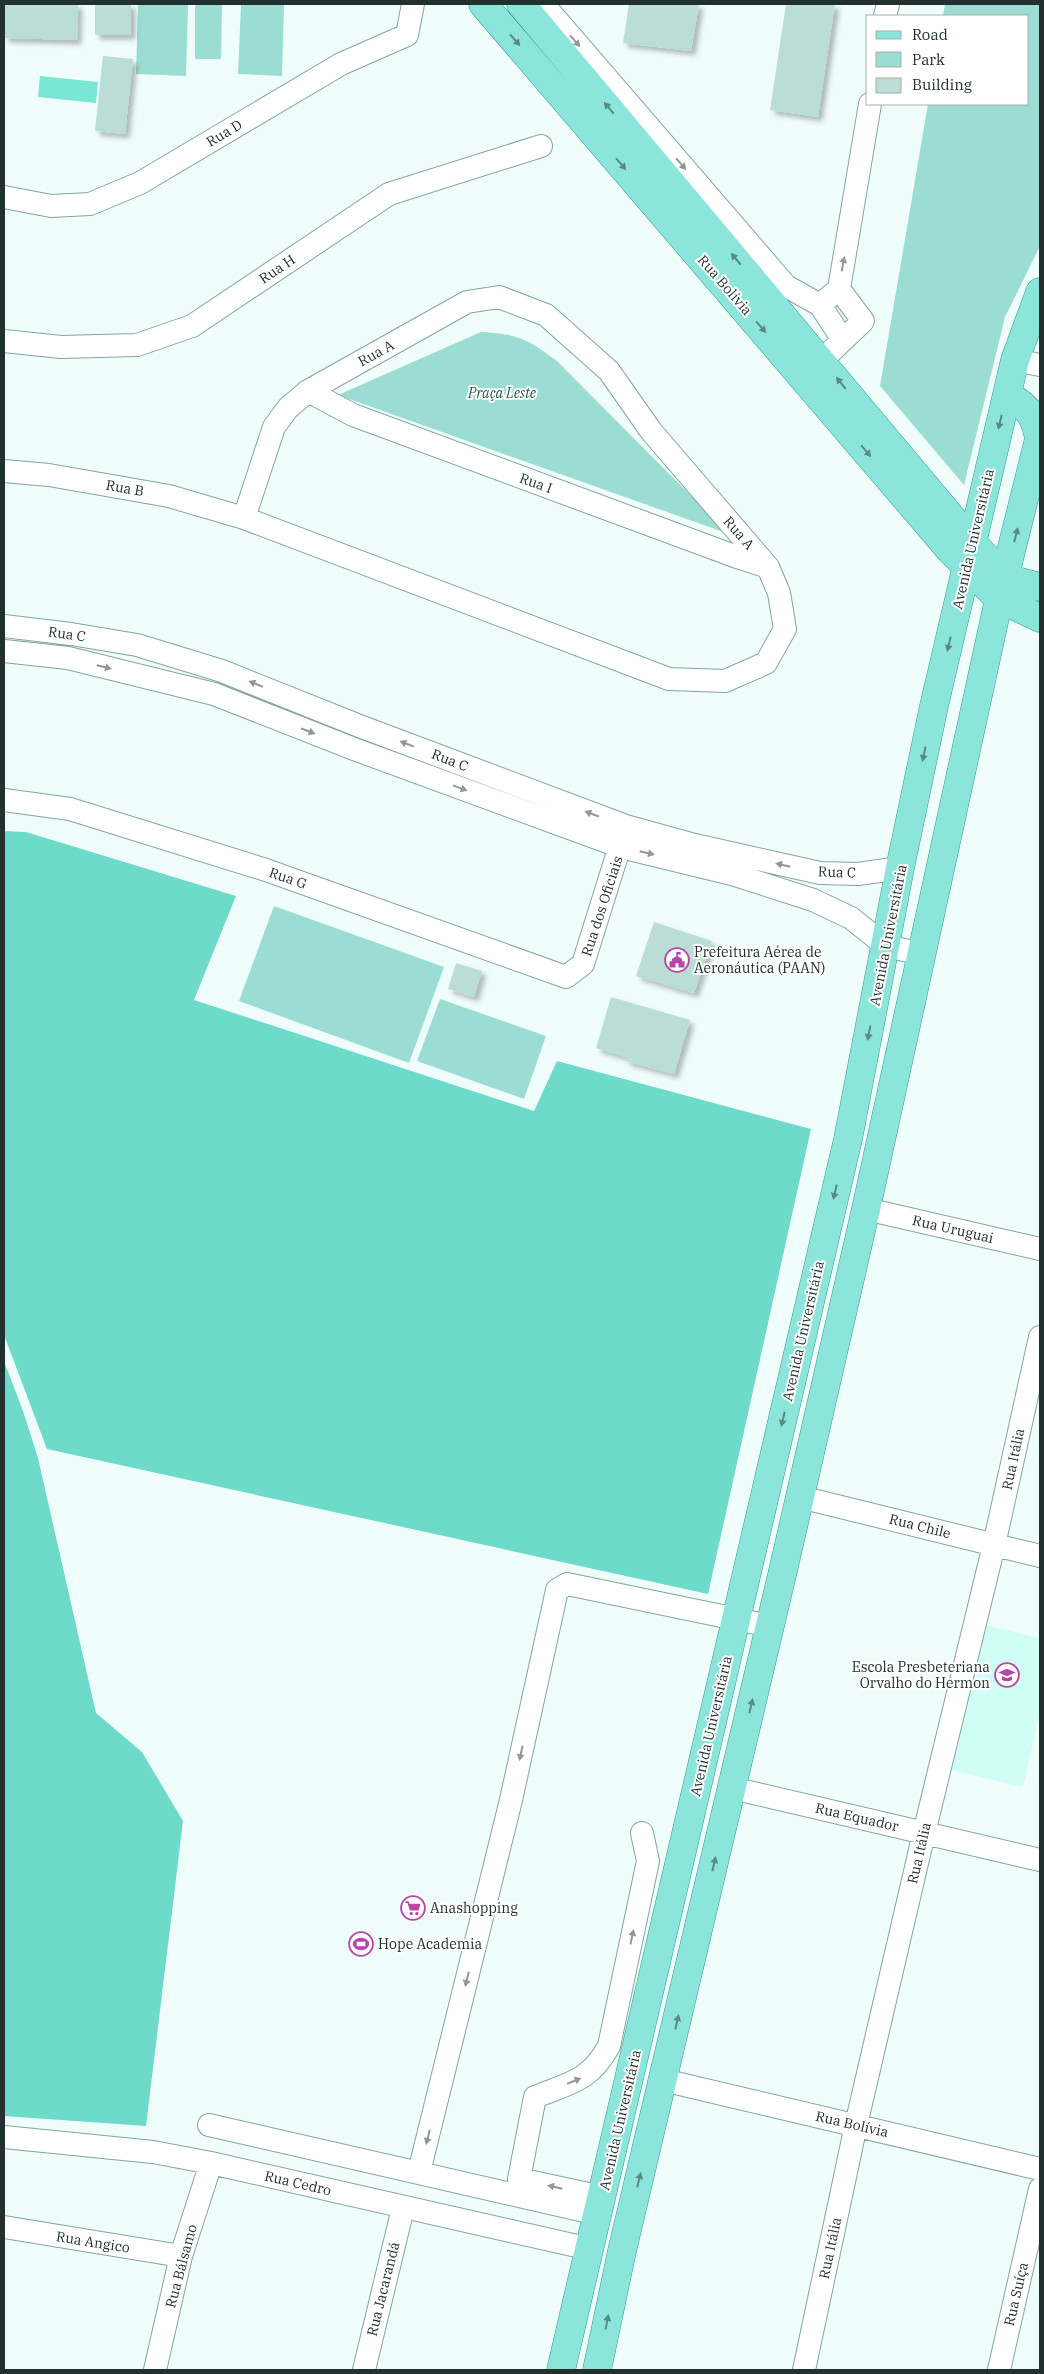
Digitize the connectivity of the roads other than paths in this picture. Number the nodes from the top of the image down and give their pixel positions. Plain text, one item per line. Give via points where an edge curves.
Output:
1 (413, 4) edge
2 (483, 4) edge
3 (520, 4) edge
4 (543, 4) edge
5 (870, 105) edge
6 (542, 146) dead end
7 (4, 197) edge
8 (839, 289) junction
9 (1040, 292) edge
10 (820, 306) junction
11 (843, 340) junction
12 (4, 341) edge
13 (822, 360) junction
14 (1028, 362) edge
15 (308, 391) junction
16 (1006, 396) junction
17 (1039, 438) edge
18 (4, 471) edge
19 (988, 476) junction
20 (931, 494) junction
21 (244, 518) junction
22 (970, 554) junction
23 (768, 567) junction
24 (1040, 587) edge
25 (1002, 588) junction
26 (1040, 618) edge
27 (4, 626) edge
28 (71, 634) junction
29 (4, 650) edge
30 (68, 658) junction
31 (934, 706) junction
32 (975, 716) junction
33 (362, 727) junction
34 (354, 749) junction
35 (4, 800) edge
36 (624, 837) junction
37 (736, 864) junction
38 (900, 868) junction
39 (820, 873) junction
40 (813, 900) junction
41 (886, 946) junction
42 (922, 954) junction
43 (566, 977) joint
44 (874, 1007) junction
45 (909, 1015) junction
46 (866, 1209) junction
47 (1040, 1249) edge
48 (1040, 1337) edge
49 (800, 1497) junction
50 (994, 1544) junction
51 (1040, 1556) edge
52 (736, 1618) junction
53 (770, 1626) junction
54 (732, 1788) junction
55 (642, 1833) dead end
56 (924, 1833) junction
57 (1040, 1860) edge
58 (663, 2080) junction
59 (209, 2124) dead end
60 (856, 2125) junction
61 (4, 2138) edge
62 (211, 2163) junction
63 (1040, 2168) edge
64 (419, 2172) junction
65 (517, 2187) junction
66 (1040, 2189) edge
67 (600, 2206) junction
68 (403, 2208) junction
69 (4, 2227) edge
70 (627, 2227) junction
71 (590, 2249) junction
72 (181, 2256) junction
73 (566, 2369) edge
74 (155, 2370) edge
75 (364, 2370) edge
76 (597, 2370) edge
77 (804, 2370) edge
78 (999, 2370) edge

1 - 7 street, Rua D via 407,35 341,64 140,183 90,204 51,206
2 -> 22 main road, Rua Bolívia
13 -> 3 main road, Rua Bolívia
4 -> 10 street via 786,286
8 -> 5 street
6 - 12 street, Rua H via 389,194 192,326 137,345 61,347
8 - 10 street
8 - 11 street via 863,322
9 - 14 main road, Avenida Universitária
10 - 11 street
11 - 13 street
20 -> 13 main road, Rua Bolívia
14 - 16 main road, Avenida Universitária
15 - 21 street, Rua A via 288,408 274,427
15 - 23 street, Rua I via 353,415
15 - 23 street, Rua A via 467,302 499,297 507,300 546,315 609,371 650,431
16 - 17 main road via 1016,399 1030,412
16 -> 19 main road, Avenida Universitária
25 -> 17 main road
18 - 21 street, Rua B via 49,475 168,496
19 - 20 main road via 976,488 960,496
19 - 22 main road, Avenida Universitária
20 - 22 main road, Rua Bolívia
21 - 23 street, Rua A via 669,680 725,681 766,663 785,629 779,593
22 - 25 main road
22 -> 31 main road, Avenida Universitária
24 - 25 main road
25 - 26 main road
25 - 32 main road
27 - 28 street, Rua C
28 - 30 street
33 -> 28 street, Rua C via 222,671 137,645
29 - 30 street, Rua C
30 -> 34 street, Rua C via 214,694
31 - 32 main road via 951,719 967,720
31 -> 38 main road, Avenida Universitária
32 - 42 main road
33 - 34 street
36 -> 33 street, Rua C
34 -> 36 street, Rua C
35 - 43 street, Rua G via 70,809 266,870
36 - 37 street, Rua C
36 - 43 street, Rua dos Oficiais via 583,964
39 -> 37 street, Rua C
37 - 40 street, Rua C
38 - 39 street, Rua C via 858,874
38 - 41 main road, Avenida Universitária
39 - 40 street
40 - 41 street, Rua C via 851,918
41 - 42 street
41 - 44 main road, Avenida Universitária
42 - 45 main road
44 - 45 main road
44 -> 52 main road, Avenida Universitária via 848,1139
45 - 46 main road
46 - 47 street, Rua Uruguai
46 - 49 main road
48 - 50 street, Rua Itália
49 - 50 street, Rua Chile
49 - 53 main road
50 - 51 street, Rua Chile
50 - 56 street, Rua Itália
52 - 53 street
52 -> 64 street via 567,1584 557,1590 511,1800
52 - 67 main road, Avenida Universitária
54 -> 53 main road
54 - 56 street, Rua Equador
58 -> 54 main road
65 -> 55 street via 535,2097 581,2078 599,2064 609,2046 648,1861
56 - 57 street, Rua Equador
56 - 60 street, Rua Itália
58 - 60 street, Rua Bolívia
70 -> 58 main road
59 - 64 street
60 - 63 street, Rua Bolívia
60 - 77 street, Rua Itália
61 - 62 street, Rua Cedro via 153,2152
62 - 68 street, Rua Cedro
62 - 72 street, Rua Bálsamo
64 - 65 street
65 - 67 street
66 - 78 street, Rua Suíça
67 - 70 main road via 619,2207
67 - 71 main road, Avenida Universitária
68 - 71 street, Rua Cedro
68 - 75 street, Rua Jacarandá
69 - 72 street, Rua Angico
76 -> 70 main road
71 - 73 main road, Avenida Universitária
72 - 74 street, Rua Bálsamo

